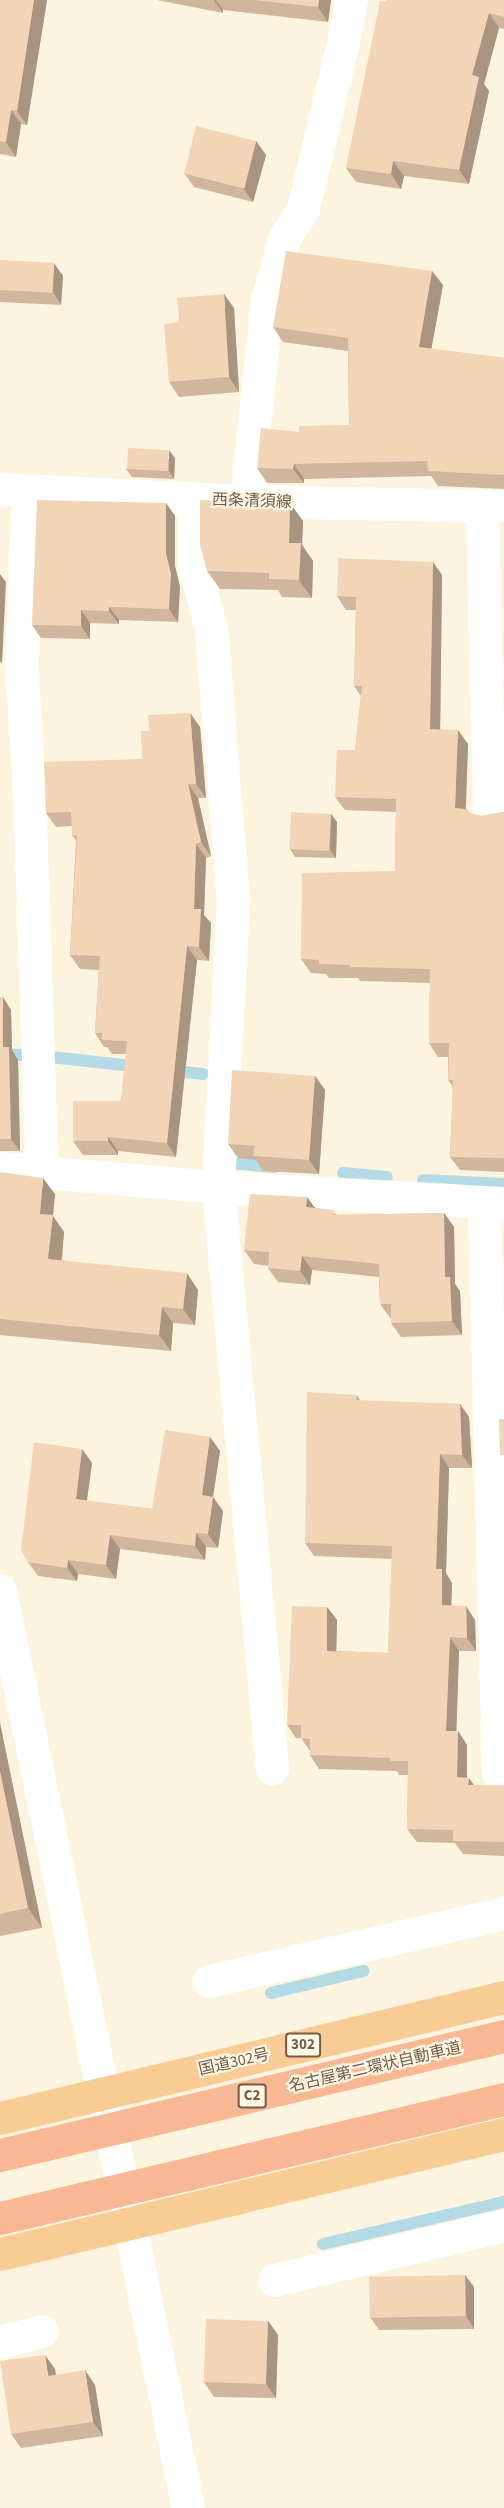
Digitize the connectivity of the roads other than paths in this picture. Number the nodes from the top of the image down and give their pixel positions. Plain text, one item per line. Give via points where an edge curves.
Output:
1 (351, 0) edge
2 (14, 490) edge
3 (194, 498) junction
4 (246, 501) junction
5 (493, 507) edge
6 (504, 810) edge
7 (0, 1168) edge
8 (42, 1172) junction
9 (218, 1187) junction
10 (494, 1203) edge
11 (0, 1590) edge
12 (272, 1768) dead end
13 (498, 1774) dead end
14 (504, 1912) edge
15 (209, 1982) dead end
16 (504, 1997) edge
17 (504, 2036) edge
18 (101, 2093) junction
19 (504, 2099) edge
20 (0, 2118) edge
21 (504, 2134) edge
22 (0, 2155) edge
23 (0, 2218) edge
24 (129, 2224) junction
25 (504, 2225) edge
26 (0, 2254) edge
27 (274, 2280) dead end
28 (42, 2331) dead end
29 (0, 2342) edge
30 (188, 2508) edge

1 - 4 street via 303,209 285,237 267,300
2 - 3 street, 西条清須線
2 - 8 street
3 - 4 street, 西条清須線
3 - 9 street via 194,566 210,628 233,900
4 - 5 street, 西条清須線
5 - 6 street via 489,811
7 - 8 street
8 - 9 street
9 - 10 street
9 - 12 street
10 - 13 street
11 - 18 street
14 - 15 street
16 - 18 highway, 国道302号 / 302
17 - 22 highway, 名古屋第二環状自動車道 / C2
18 - 20 highway, 国道302号 / 302
18 - 24 street
19 - 23 highway
21 - 24 highway
24 - 26 highway
24 - 30 street
25 - 27 street
28 - 29 street

